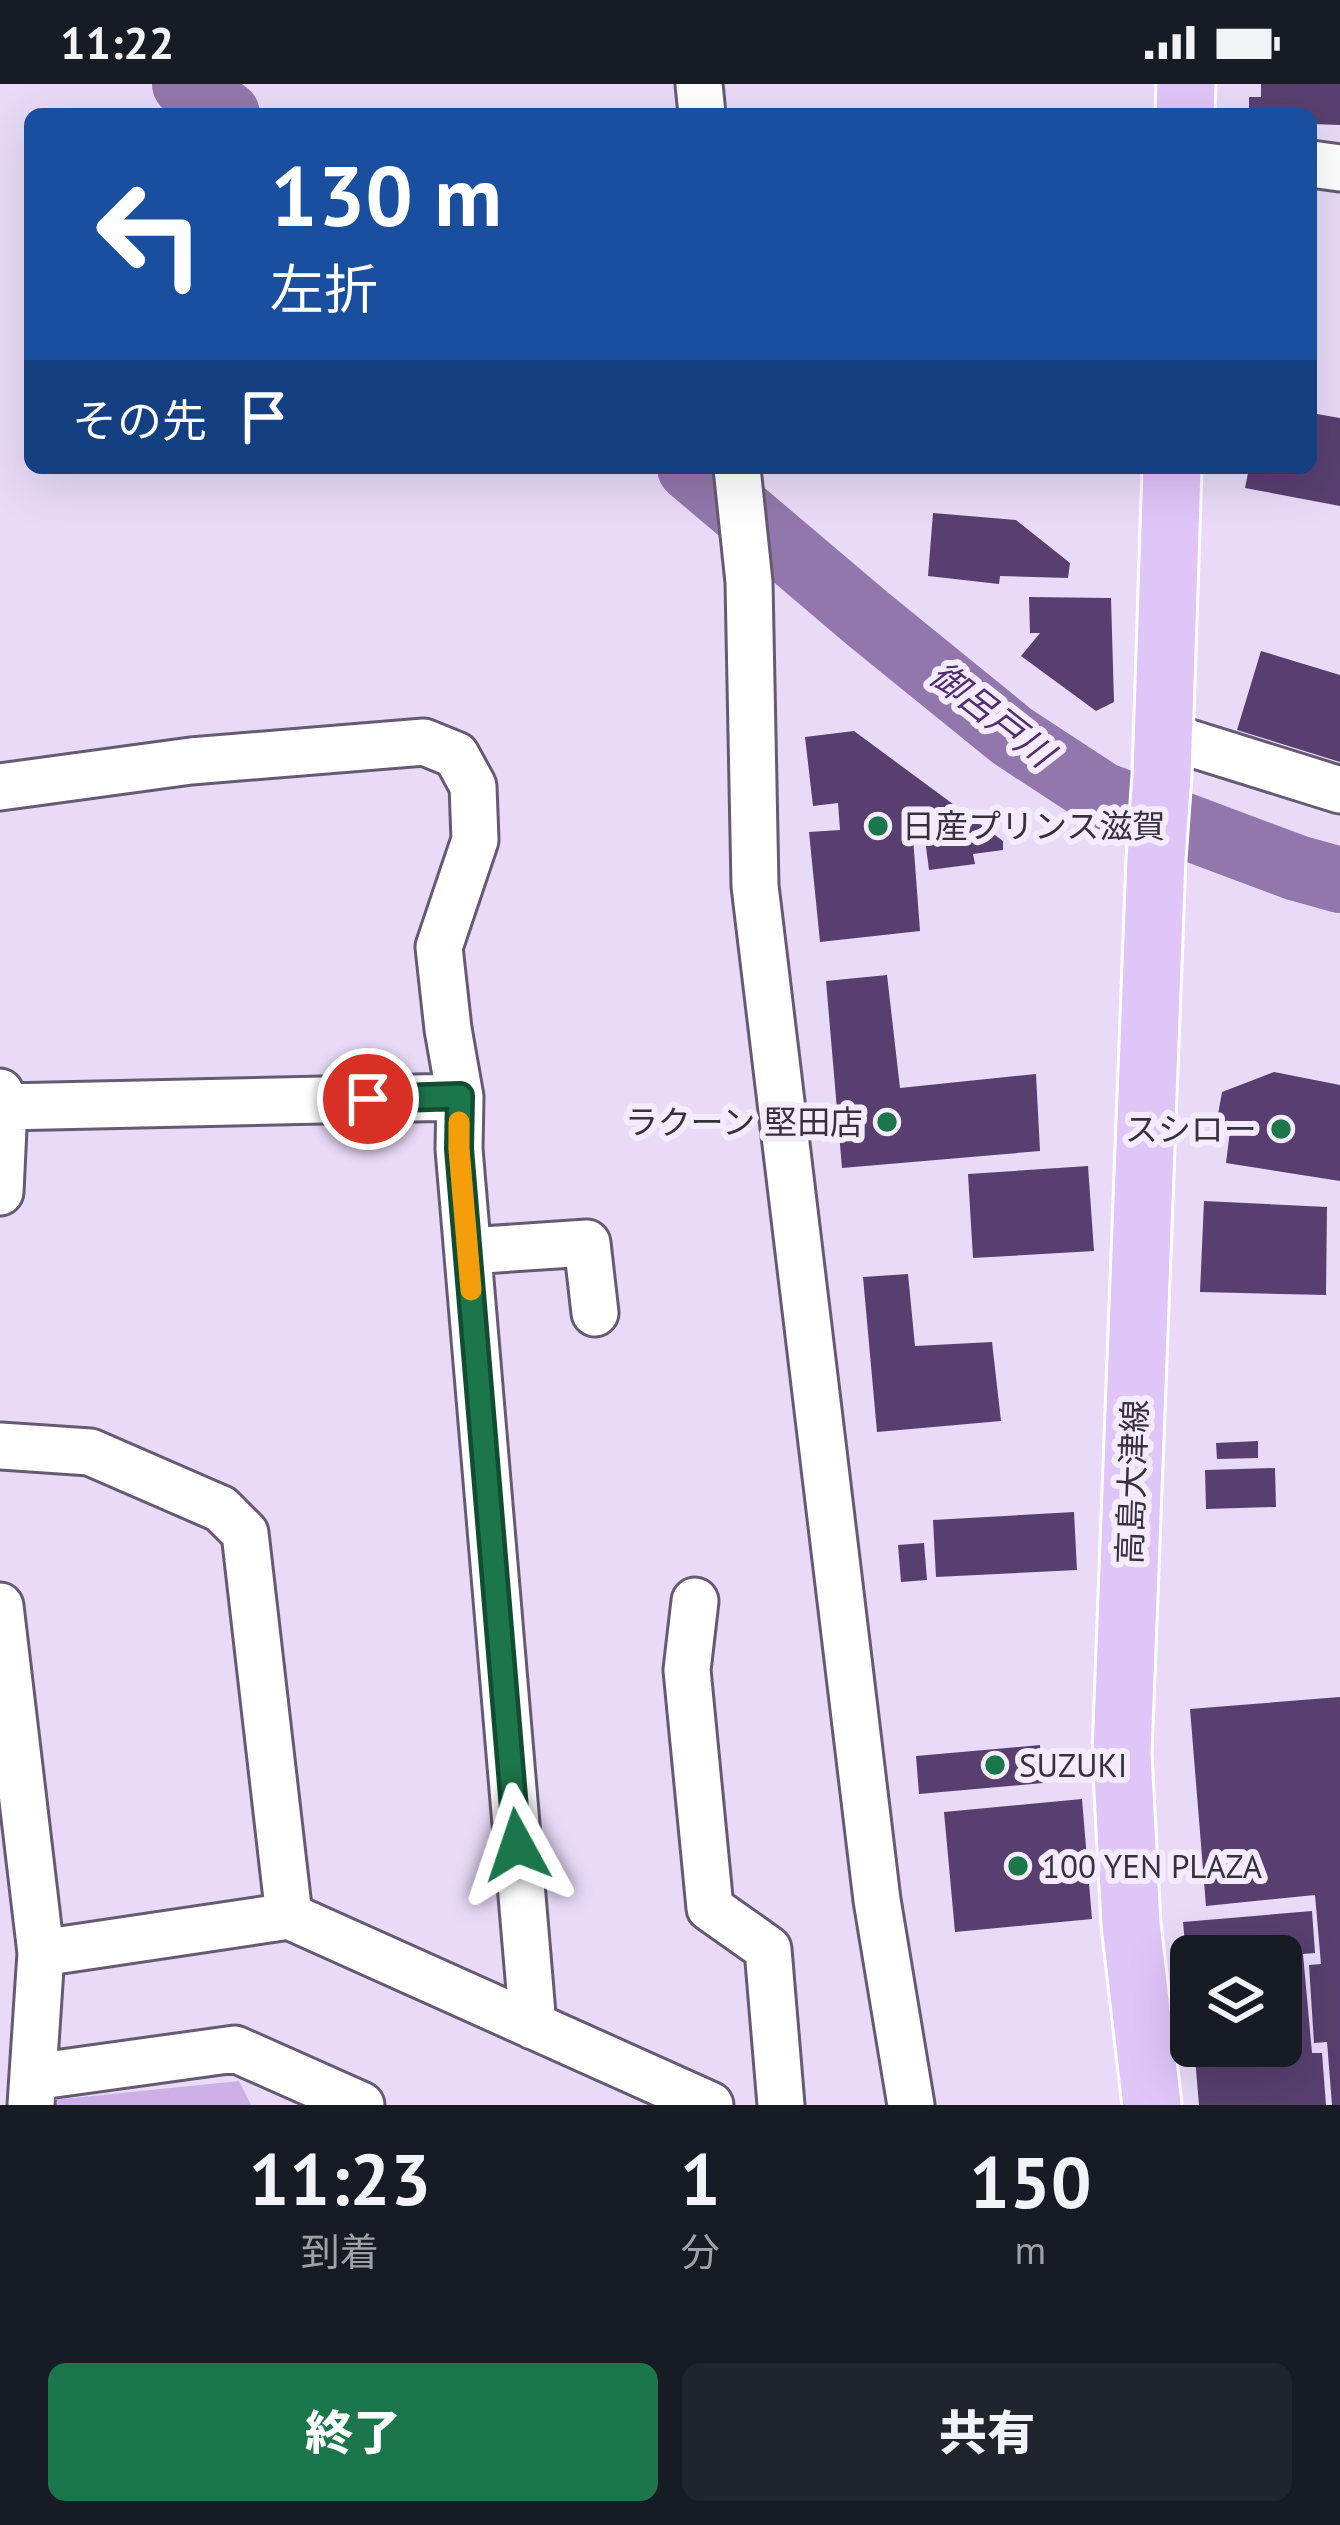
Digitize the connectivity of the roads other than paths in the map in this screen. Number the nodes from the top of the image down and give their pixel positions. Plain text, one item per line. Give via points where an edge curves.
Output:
1 (738, 474) edge
2 (1172, 474) edge
3 (1163, 755) junction
4 (0, 787) edge
5 (1340, 790) edge
6 (460, 1096) junction
7 (2, 1100) edge
8 (0, 1192) edge
9 (467, 1251) junction
10 (595, 1313) dead end
11 (0, 1446) edge
12 (695, 1601) dead end
13 (0, 1606) edge
14 (15, 1854) edge
15 (289, 1916) junction
16 (41, 1953) junction
17 (532, 2026) junction
18 (32, 2091) edge
19 (361, 2105) edge
20 (710, 2105) edge
21 (781, 2105) edge
22 (911, 2105) edge
23 (1152, 2105) edge

1 - 22 street via 749,582 755,886 877,1900
2 - 3 main road
3 - 5 street
3 - 23 main road, 高島大津線 via 1122,1754
4 - 6 street via 424,742 456,755 473,786 475,840 439,947
6 - 7 street
6 - 9 street
7 - 8 street
9 - 10 street via 587,1244
9 - 17 street
11 - 15 street via 90,1451 221,1509 245,1533
12 - 21 street via 687,1670 710,1908 768,1948
13 - 14 street
14 - 16 street
15 - 16 street
15 - 17 street
16 - 18 street
17 - 20 street
18 - 19 street via 235,2049

